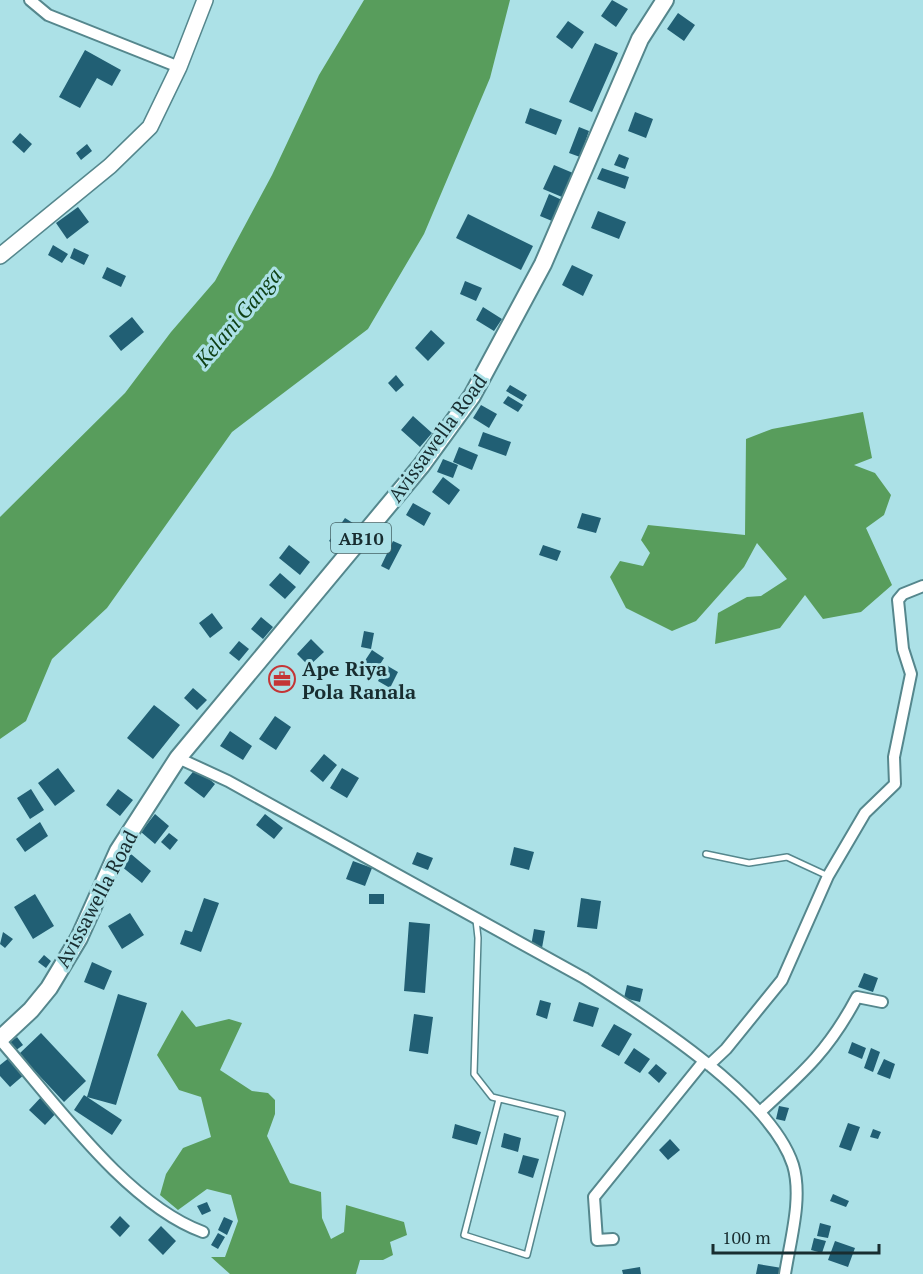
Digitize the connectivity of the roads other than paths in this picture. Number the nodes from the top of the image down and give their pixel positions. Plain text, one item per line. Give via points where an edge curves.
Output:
1 (30, 0) edge
2 (205, 0) edge
3 (665, 0) edge
4 (179, 67) junction
5 (0, 256) edge
6 (923, 586) edge
7 (178, 758) junction
8 (706, 854) dead end
9 (828, 876) junction
10 (476, 920) junction
11 (882, 1002) dead end
12 (0, 1039) edge
13 (706, 1063) junction
14 (499, 1100) junction
15 (760, 1112) junction
16 (203, 1232) dead end
17 (613, 1239) dead end
18 (785, 1274) edge

1 - 4 street via 48,15
2 - 4 street
3 - 7 main road, Avissawella Road / AB10 via 640,39 543,264 472,396 421,466
4 - 5 street via 150,127 110,166
6 - 9 street via 898,600 903,650 911,674 894,757 895,784 865,813
7 - 10 street via 228,781
7 - 12 main road, Avissawella Road / AB10 via 118,851 79,938 49,988
8 - 9 lane via 749,863 787,858
9 - 13 street via 782,980 726,1048
10 - 13 street via 594,984
10 - 14 lane via 474,1074
11 - 15 street via 857,997 838,1032 812,1066
12 - 16 street via 128,1185 183,1224
13 - 15 street
13 - 17 street via 594,1197 597,1240
14 - 14 lane via 464,1235 527,1255 562,1114
15 - 18 street via 793,1164 797,1189

